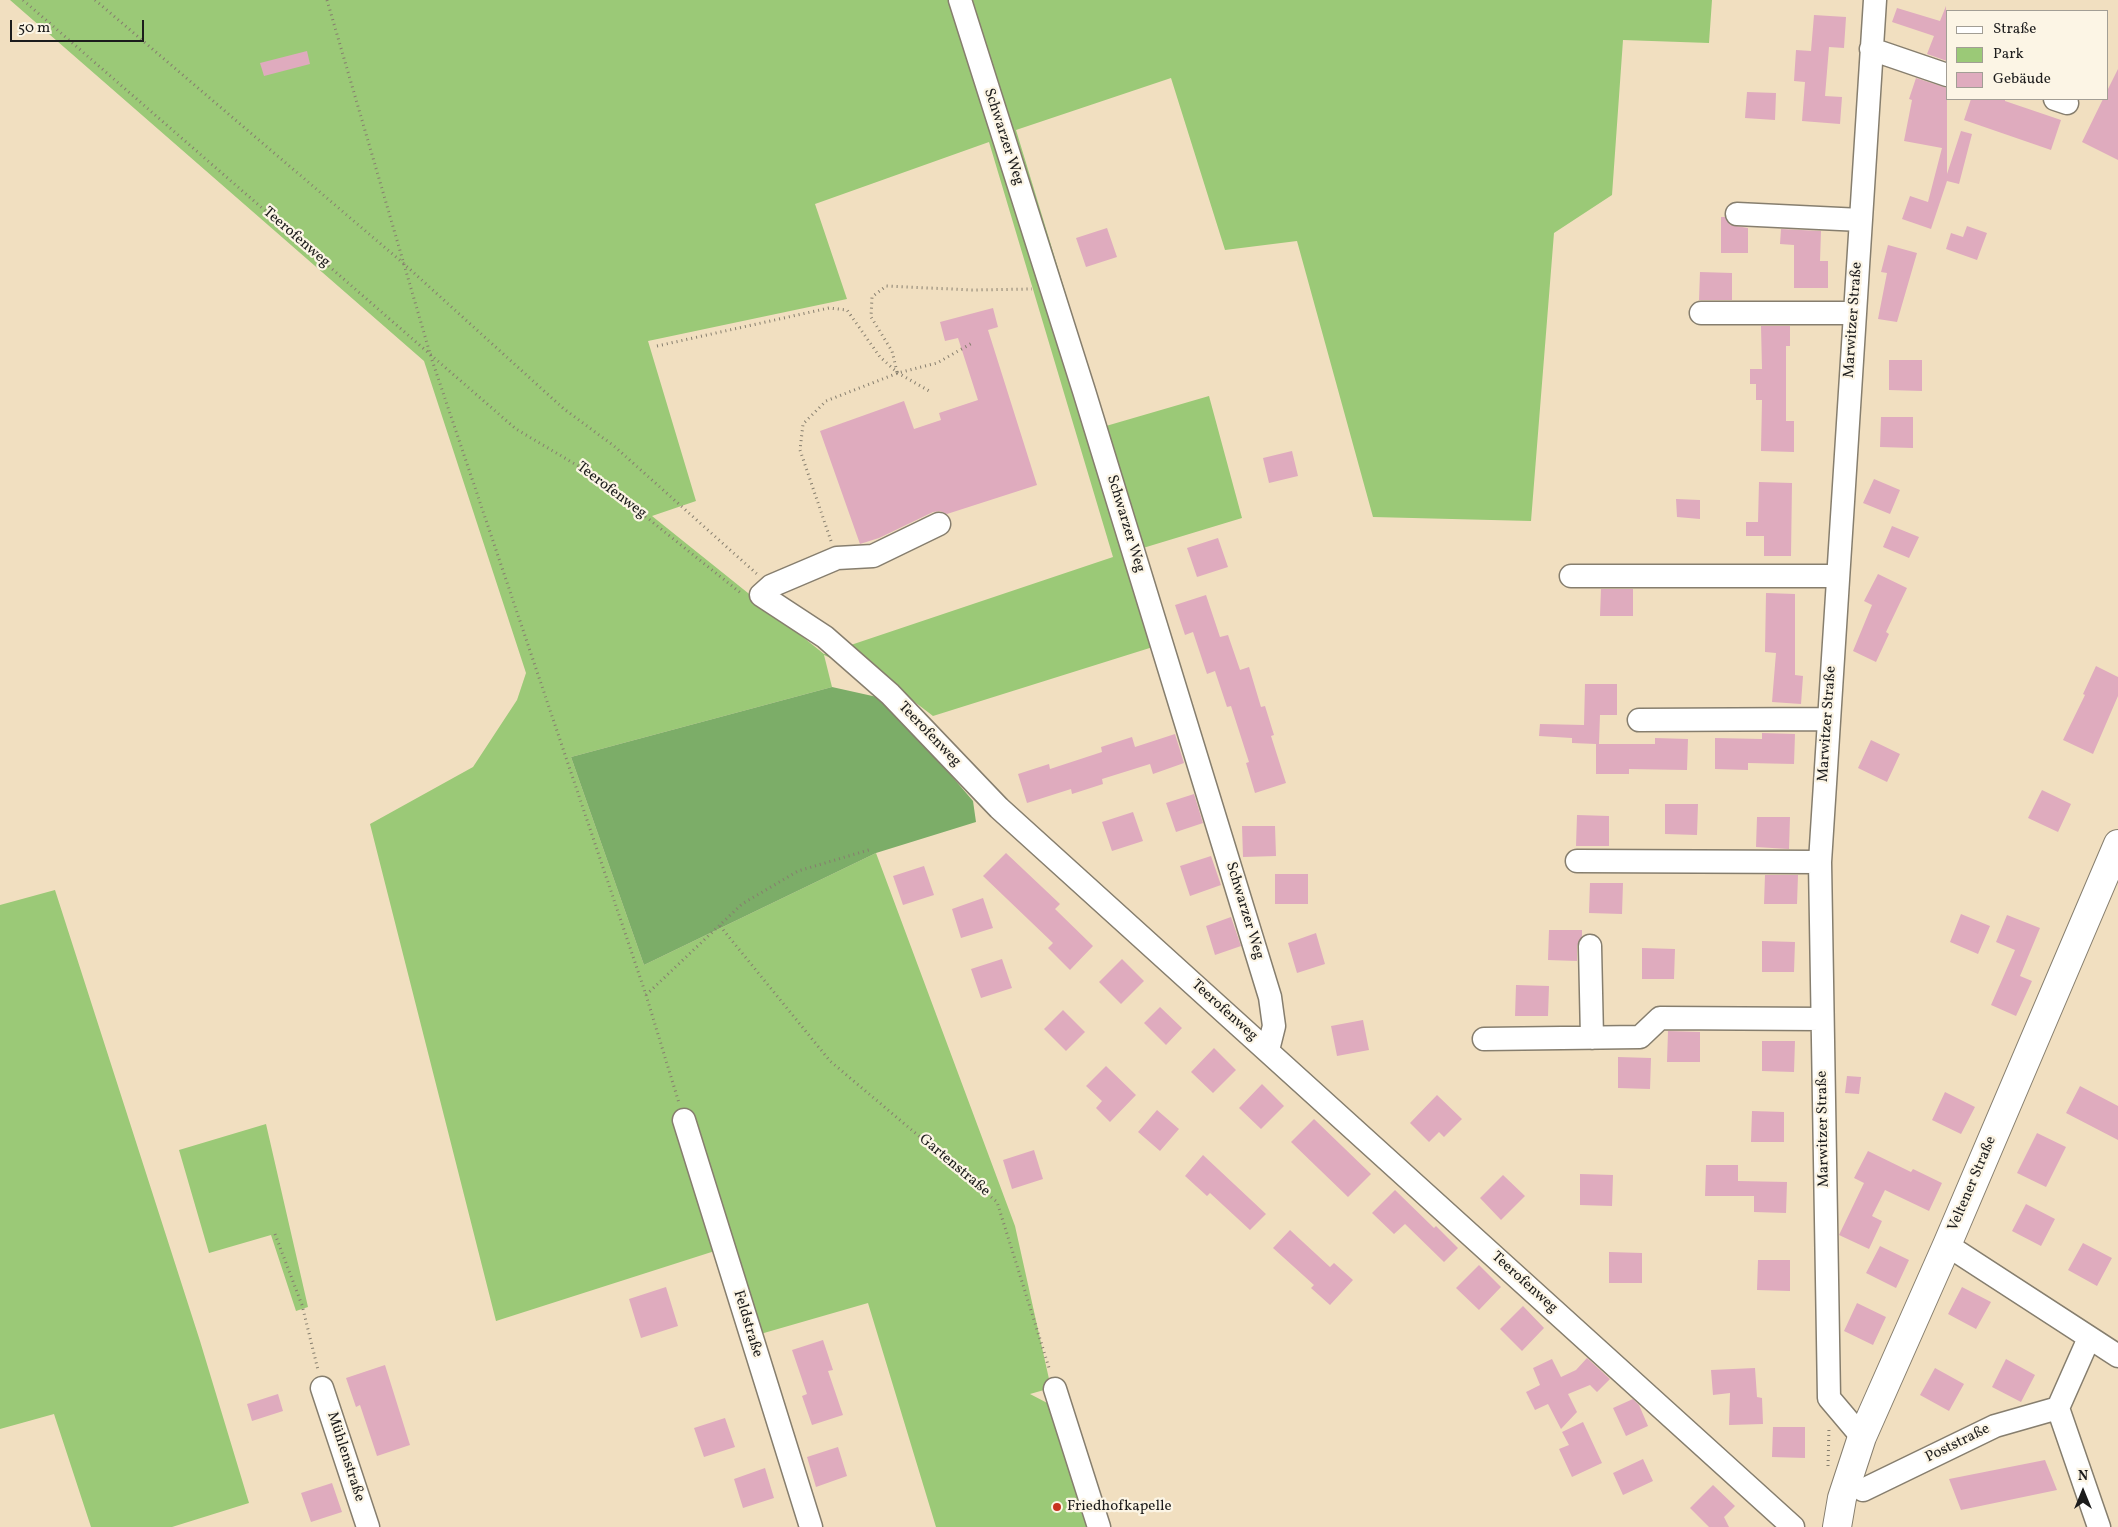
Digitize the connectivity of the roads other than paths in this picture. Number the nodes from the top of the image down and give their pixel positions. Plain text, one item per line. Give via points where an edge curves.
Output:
1 (960, 0) edge
2 (1874, 0) edge
3 (1871, 49) junction
4 (1946, 75) edge
5 (1737, 214) dead end
6 (1860, 220) junction
7 (1854, 313) junction
8 (1701, 314) dead end
9 (939, 524) dead end
10 (1571, 576) dead end
11 (1838, 576) junction
12 (1829, 719) junction
13 (1639, 720) dead end
14 (2118, 844) edge
15 (1578, 861) dead end
16 (1820, 862) junction
17 (1590, 946) dead end
18 (1822, 1019) junction
19 (1592, 1038) junction
20 (1484, 1039) dead end
21 (1268, 1050) junction
22 (684, 1120) road end
23 (1947, 1245) junction
24 (2089, 1338) junction
25 (2118, 1356) edge
26 (322, 1388) road end
27 (1055, 1389) road end
28 (2058, 1408) junction
29 (1862, 1437) junction
30 (1863, 1490) dead end
31 (368, 1527) edge
32 (811, 1527) edge
33 (1099, 1527) edge
34 (1793, 1527) edge
35 (1837, 1527) edge
36 (2099, 1527) edge

1 - 21 street, Schwarzer Weg via 1270,998 1274,1026
2 - 3 street, Marwitzer Straße
3 - 4 street
3 - 6 street, Marwitzer Straße
5 - 6 street
6 - 7 street, Marwitzer Straße
7 - 8 street
7 - 11 street, Marwitzer Straße
9 - 21 street, Teerofenweg via 874,556 837,558 766,591 826,637 890,694 999,808
10 - 11 street
11 - 12 street, Marwitzer Straße
12 - 13 street
12 - 16 street, Marwitzer Straße
14 - 23 main road, Veltener Straße
15 - 16 street
16 - 18 street, Marwitzer Straße
17 - 19 street
18 - 19 street via 1660,1018 1640,1037
18 - 29 street, Marwitzer Straße via 1830,1398
19 - 20 street
21 - 34 street, Teerofenweg
22 - 32 street, Feldstraße
23 - 24 street
23 - 29 main road, Veltener Straße
24 - 25 street
24 - 28 street
26 - 31 street, Mühlenstraße
27 - 33 street
28 - 30 street, Poststraße via 1995,1426
28 - 36 street
29 - 35 main road, Veltener Straße via 1842,1498

